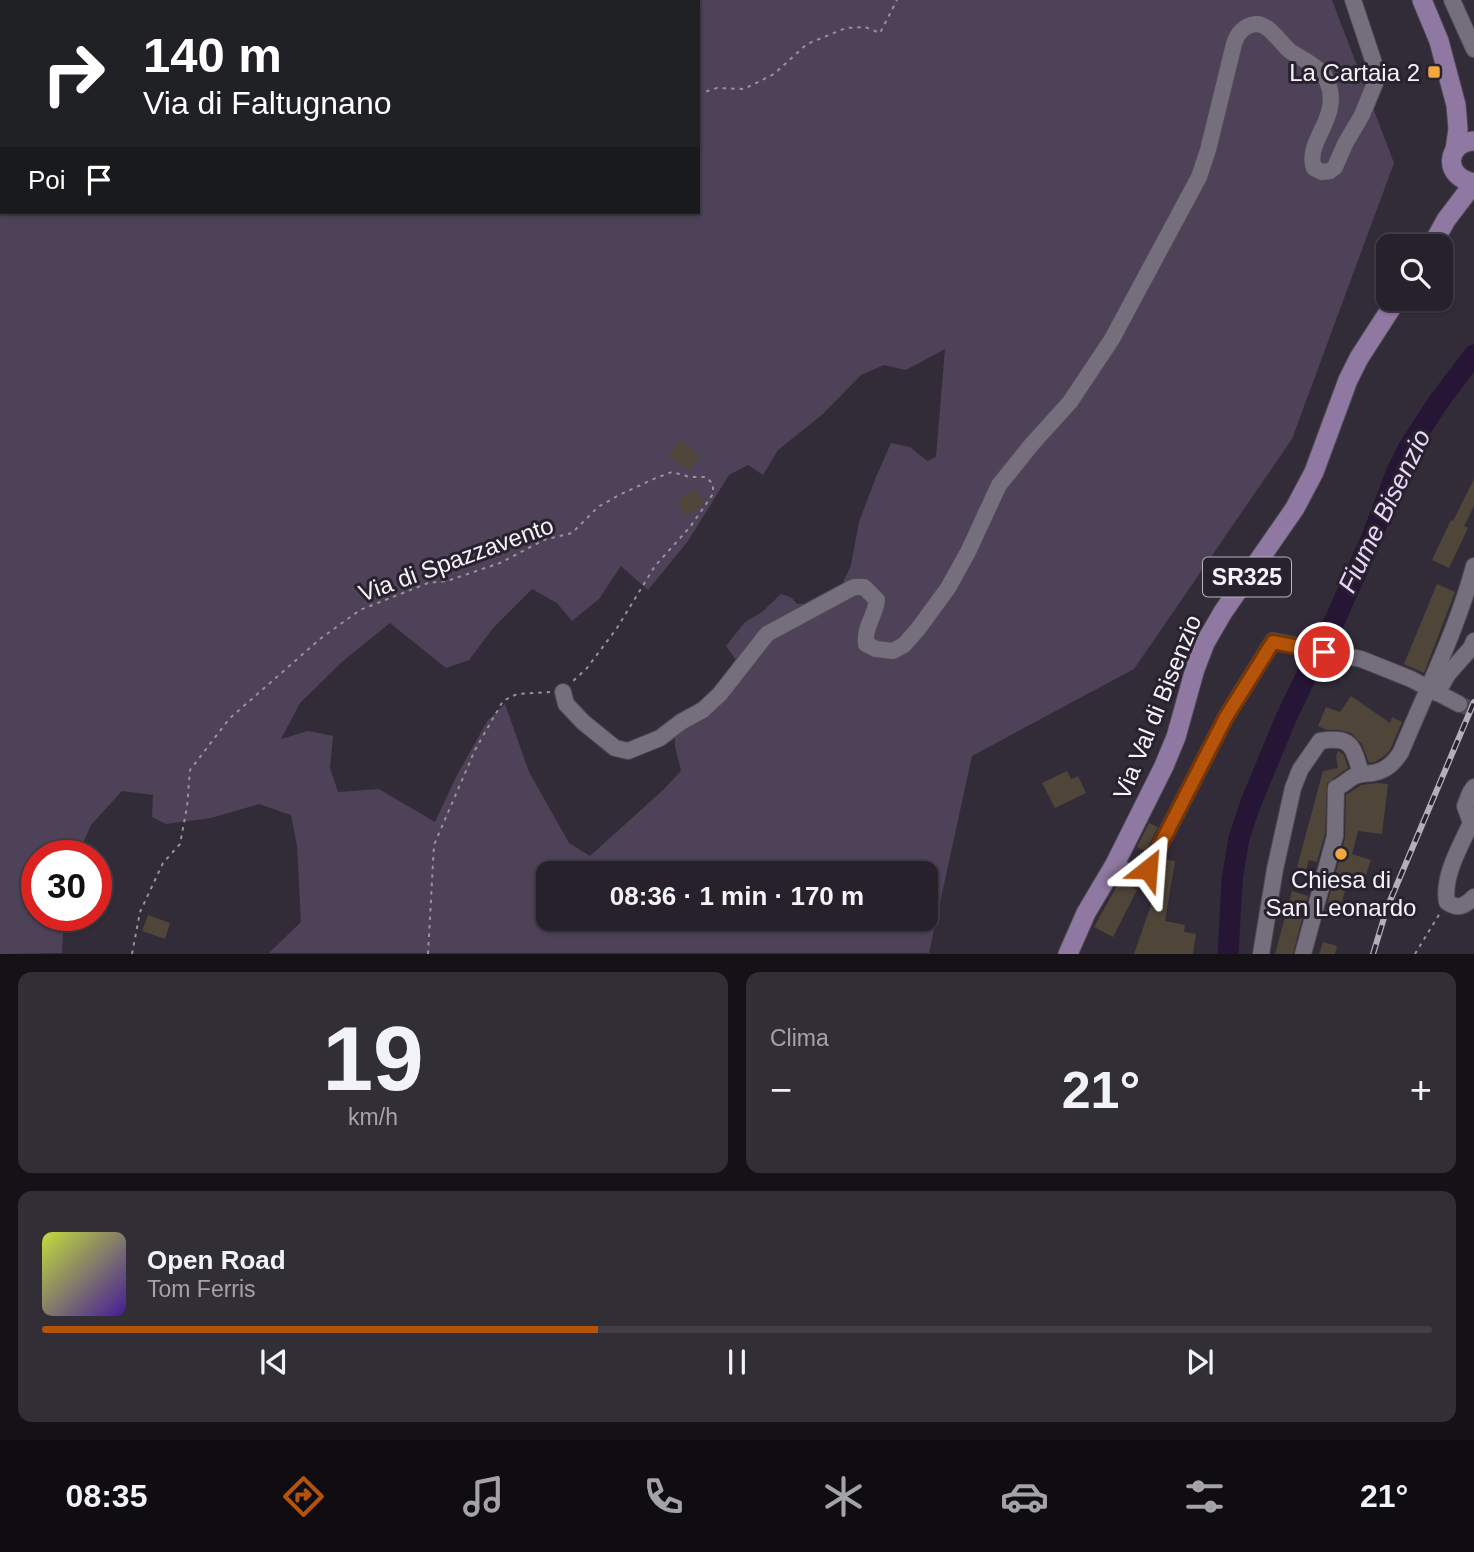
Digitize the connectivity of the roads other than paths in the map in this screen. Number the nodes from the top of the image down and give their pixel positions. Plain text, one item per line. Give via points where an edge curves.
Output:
1 (1353, 0) edge
2 (1422, 0) edge
3 (1452, 0) edge
4 (1474, 49) edge
5 (1455, 105) junction
6 (1474, 134) edge
7 (1474, 141) edge
8 (1455, 150) junction
9 (1469, 181) edge
10 (1438, 234) edge
11 (1389, 311) edge
12 (1474, 566) edge
13 (1474, 641) edge
14 (1432, 690) junction
15 (563, 692) road end
16 (1459, 704) tunnel mouth
17 (1361, 774) junction
18 (1474, 787) edge
19 (1470, 806) edge
20 (1115, 864) junction
21 (1474, 897) edge
22 (1068, 954) edge
23 (1261, 954) edge
24 (1303, 954) edge

1 - 15 street via 1375,66 1375,83 1335,167 1322,172 1311,160 1329,115 1331,91 1324,73 1264,26 1243,29 1234,44 1199,177 1112,339 1070,402 999,485 948,589 904,645 893,651 866,644 877,600 864,587 854,587 767,634 703,710 660,738 628,751 615,748 583,722 566,704
2 - 5 main road via 1439,41
3 - 4 street
5 - 6 main road
5 - 8 main road
7 - 8 main road
8 - 9 main road via 1452,165
9 - 10 main road
11 - 20 main road, Via Val di Bisenzio / SR325 via 1348,380 1314,472 1295,508 1205,643 1176,737
12 - 14 street
13 - 14 street
14 - 16 street
14 - 17 street via 1395,760 1389,767
14 - 20 street via 1361,659 1273,642 1226,717 1148,869 1135,874
17 - 23 street via 1354,751 1336,738 1320,741 1300,770 1275,869
17 - 24 street via 1336,788 1335,836
18 - 19 street
19 - 21 street via 1471,823 1446,893 1452,906 1462,907
20 - 22 main road, Via Val di Bisenzio / SR325

